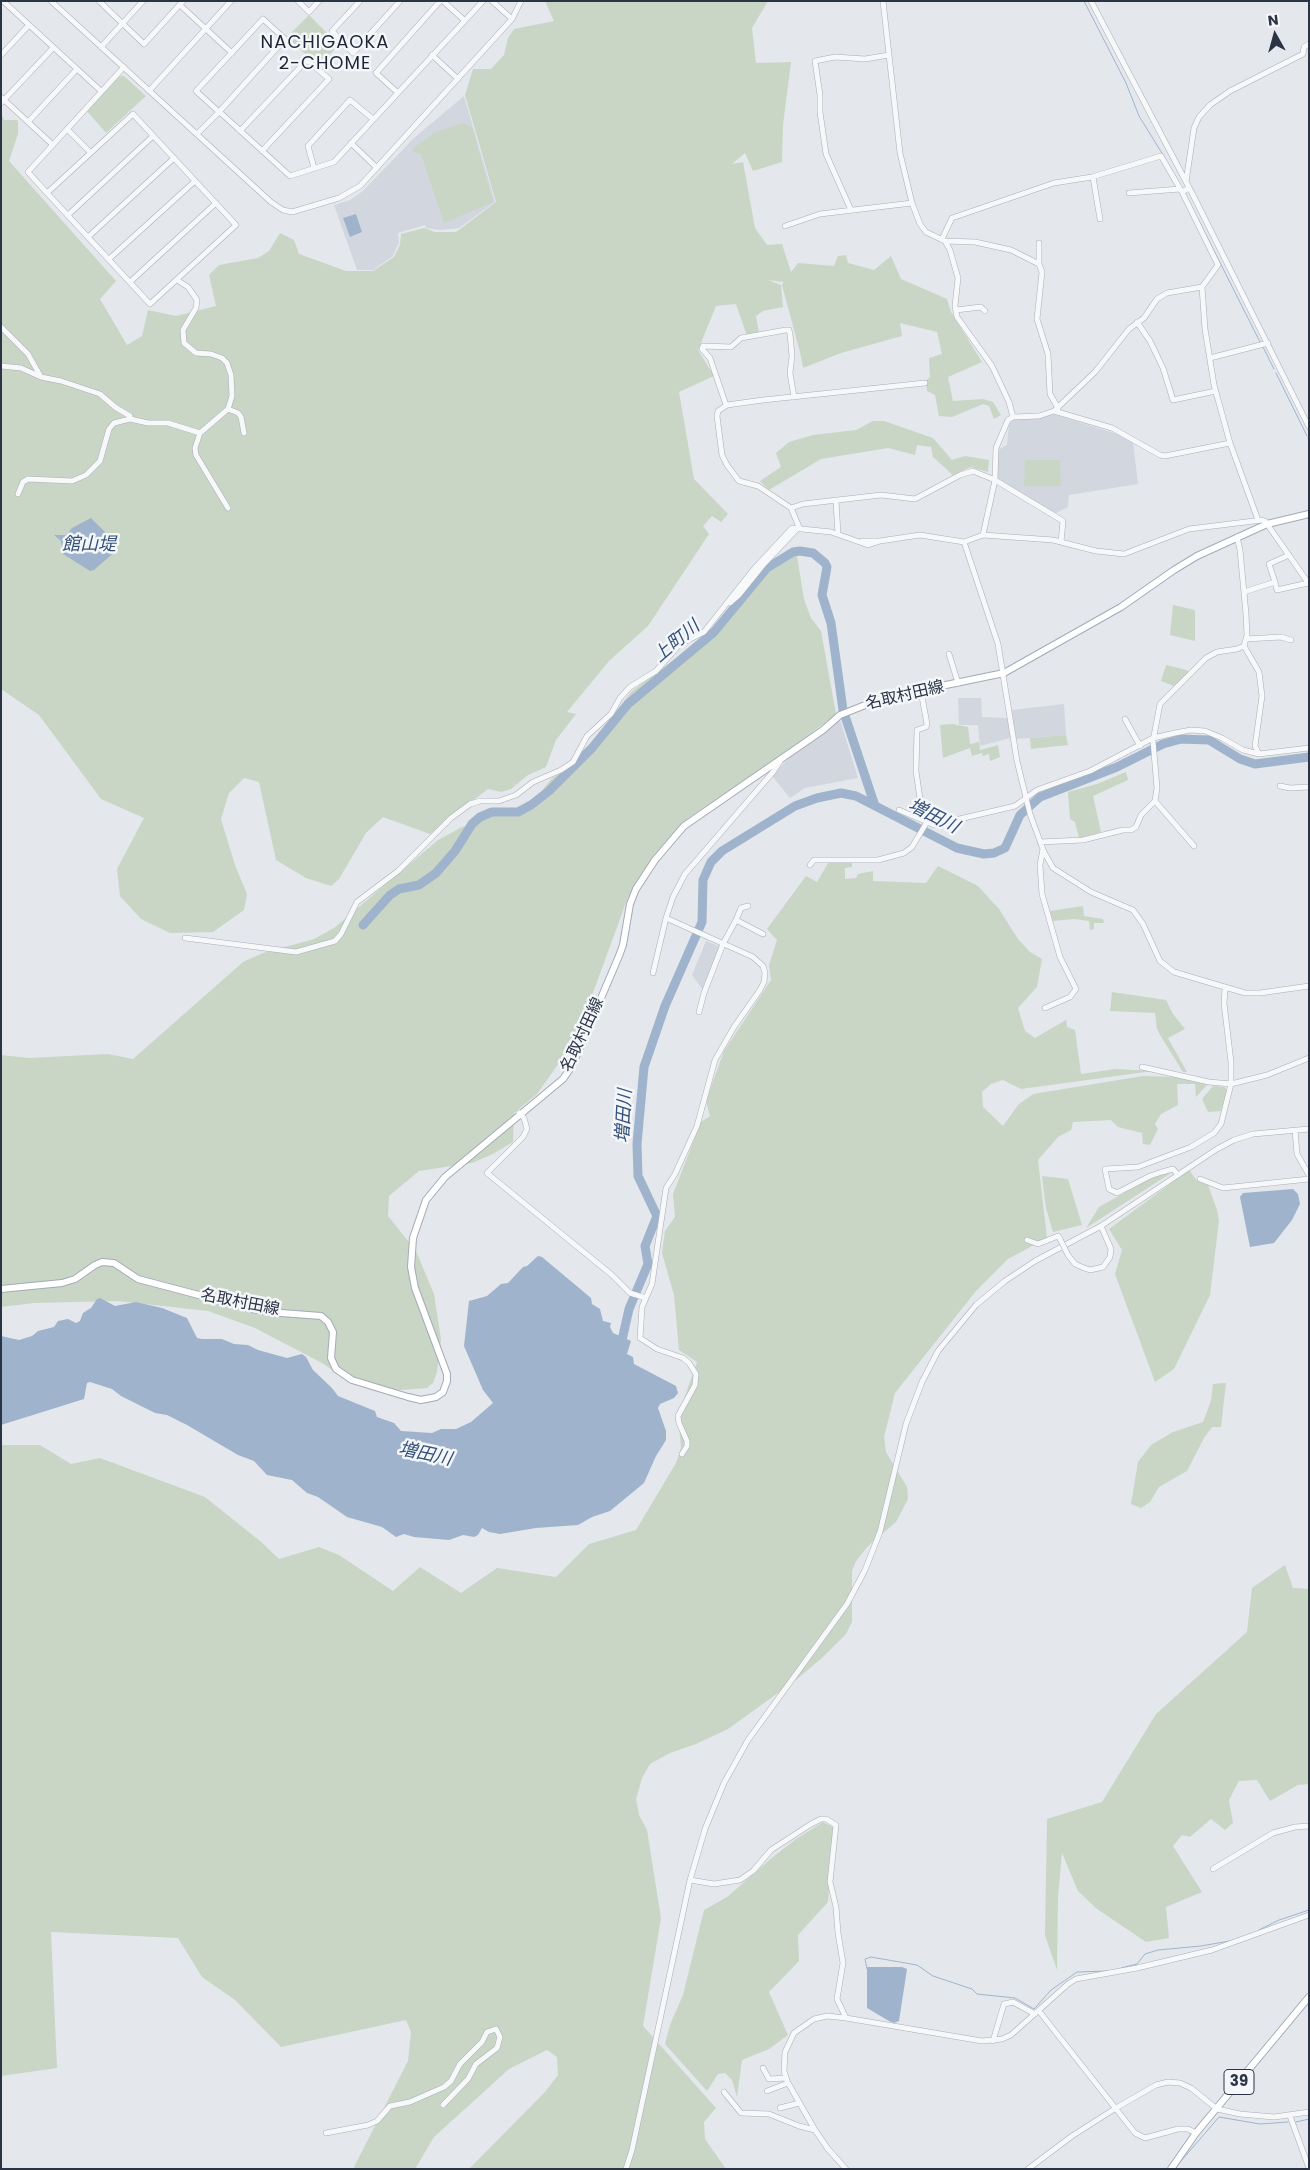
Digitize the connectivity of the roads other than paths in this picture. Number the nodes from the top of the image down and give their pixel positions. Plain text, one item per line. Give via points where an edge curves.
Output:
1 (3, 1) edge
2 (51, 1) edge
3 (143, 1) edge
4 (231, 1) edge
5 (298, 1) edge
6 (319, 1) edge
7 (360, 1) edge
8 (400, 1) edge
9 (441, 1) edge
10 (483, 1) edge
11 (492, 1) edge
12 (521, 1) edge
13 (883, 1) edge
14 (1091, 1) edge
15 (100, 2) edge
16 (182, 3) edge
17 (512, 19) junction
18 (464, 20) junction
19 (122, 23) junction
20 (29, 25) junction
21 (206, 29) junction
22 (101, 46) junction
23 (53, 48) junction
24 (1305, 48) edge
25 (232, 53) junction
26 (1, 55) edge
27 (432, 55) junction
28 (889, 55) junction
29 (124, 68) junction
30 (78, 69) junction
31 (458, 79) junction
32 (101, 91) junction
33 (149, 91) junction
34 (397, 92) junction
35 (2, 100) edge
36 (219, 112) junction
37 (373, 119) junction
38 (28, 122) junction
39 (68, 129) junction
40 (240, 131) junction
41 (197, 134) junction
42 (153, 136) junction
43 (351, 143) junction
44 (53, 145) junction
45 (262, 151) junction
46 (90, 152) junction
47 (174, 158) junction
48 (314, 168) junction
49 (377, 168) junction
50 (1094, 179) junction
51 (195, 181) junction
52 (1186, 182) junction
53 (1184, 190) junction
54 (47, 193) junction
55 (1128, 193) dead end
56 (216, 203) junction
57 (912, 203) junction
58 (851, 210) junction
59 (68, 215) junction
60 (1100, 219) dead end
61 (785, 226) dead end
62 (88, 237) junction
63 (943, 240) junction
64 (1039, 243) dead end
65 (109, 259) junction
66 (1039, 264) junction
67 (177, 280) junction
68 (130, 282) junction
69 (1202, 287) junction
70 (956, 310) junction
71 (985, 311) dead end
72 (1137, 322) junction
73 (1, 327) edge
74 (1268, 343) junction
75 (1210, 358) junction
76 (1, 366) edge
77 (41, 377) junction
78 (925, 384) dead end
79 (1216, 391) junction
80 (794, 396) junction
81 (726, 405) junction
82 (228, 409) junction
83 (1056, 409) junction
84 (1013, 417) junction
85 (130, 419) junction
86 (1309, 427) edge
87 (200, 433) junction
88 (244, 433) dead end
89 (1230, 443) junction
90 (995, 480) junction
91 (18, 494) dead end
92 (836, 501) junction
93 (228, 508) dead end
94 (791, 508) junction
95 (1309, 514) edge
96 (1258, 520) junction
97 (1267, 524) junction
98 (799, 527) junction
99 (838, 534) junction
100 (983, 535) junction
101 (1237, 537) junction
102 (964, 542) junction
103 (1061, 542) junction
104 (1288, 555) junction
105 (1269, 564) junction
106 (1262, 566) dead end
107 (1275, 582) junction
108 (1308, 583) edge
109 (1244, 592) junction
110 (1246, 639) junction
111 (1290, 640) dead end
112 (1244, 646) junction
113 (949, 654) dead end
114 (1004, 673) junction
115 (958, 683) junction
116 (921, 691) junction
117 (1125, 719) dead end
118 (1153, 740) junction
119 (1140, 746) junction
120 (1309, 748) edge
121 (1259, 754) junction
122 (783, 758) junction
123 (1280, 786) dead end
124 (1309, 787) edge
125 (1026, 799) junction
126 (1155, 801) junction
127 (899, 810) dead end
128 (925, 822) junction
129 (1040, 842) junction
130 (1194, 846) dead end
131 (1043, 849) junction
132 (810, 865) dead end
133 (748, 906) dead end
134 (666, 918) junction
135 (736, 920) junction
136 (763, 934) dead end
137 (185, 938) dead end
138 (724, 944) junction
139 (653, 972) dead end
140 (1309, 986) edge
141 (1225, 989) junction
142 (1045, 1008) dead end
143 (699, 1012) dead end
144 (1309, 1058) edge
145 (1142, 1067) dead end
146 (1231, 1084) junction
147 (519, 1113) junction
148 (1309, 1129) edge
149 (1295, 1130) junction
150 (1178, 1175) junction
151 (1309, 1175) edge
152 (1200, 1179) dead end
153 (1309, 1179) edge
154 (1101, 1226) junction
155 (1027, 1240) dead end
156 (1, 1289) edge
157 (646, 1298) junction
158 (682, 1454) dead end
159 (1309, 1826) edge
160 (1213, 1869) dead end
161 (690, 1880) junction
162 (1309, 1916) edge
163 (1309, 1997) edge
164 (1037, 2012) junction
165 (846, 2018) junction
166 (993, 2041) junction
167 (763, 2068) dead end
168 (787, 2080) junction
169 (767, 2091) dead end
170 (724, 2092) dead end
171 (799, 2103) junction
172 (443, 2105) dead end
173 (780, 2108) dead end
174 (1116, 2108) junction
175 (1217, 2109) junction
176 (1309, 2112) edge
177 (1290, 2116) junction
178 (815, 2130) junction
179 (326, 2133) dead end
180 (1196, 2133) junction
181 (1309, 2168) edge
182 (626, 2169) edge
183 (846, 2169) edge
184 (1029, 2169) edge
185 (1171, 2169) edge

1 - 20 street
2 - 22 street
3 - 19 street
4 - 21 street
5 - 6 street via 309,12
7 - 8 street via 332,31 353,52
9 - 18 street
9 - 34 street via 376,73
10 - 18 street
11 - 17 street
12 - 17 street
13 - 28 street
14 - 52 street
15 - 19 street
16 - 19 street via 144,44
16 - 21 street
17 - 31 street
18 - 27 street
19 - 22 street
20 - 23 street
20 - 26 street
21 - 25 street
21 - 33 street
22 - 29 street
23 - 30 street
23 - 35 street
24 - 52 street via 1230,91 1199,117 1194,128
25 - 36 street via 196,91
25 - 36 street via 263,19 284,39
27 - 31 street
27 - 34 street
28 - 57 street via 900,153
28 - 58 street via 865,59 819,58 815,61 826,154
29 - 32 street
29 - 33 street
30 - 32 street
30 - 38 street
31 - 49 street
32 - 39 street
33 - 41 street
34 - 37 street
35 - 38 street
36 - 40 street
36 - 41 street
37 - 43 street
37 - 48 street via 350,100 308,146
38 - 44 street
39 - 44 street
39 - 46 street
40 - 45 street
40 - 45 street via 307,60 329,79
41 - 49 street via 276,207 288,211 303,210 347,194
42 - 46 street via 133,114
42 - 47 street
42 - 59 street
43 - 48 street via 334,162
43 - 49 street
44 - 54 street via 28,172
45 - 48 street via 290,176
46 - 54 street
47 - 51 street
47 - 62 street
50 - 53 street via 1161,156
50 - 60 street
50 - 63 street via 1054,183 952,218
51 - 56 street
51 - 65 street
52 - 53 street
53 - 55 street
53 - 69 street via 1218,265
53 - 74 street
54 - 59 street
56 - 67 street via 236,225
56 - 68 street
57 - 58 street
57 - 63 street via 926,232
58 - 61 street via 813,216
59 - 62 street
62 - 65 street
63 - 66 street via 975,242 1010,250
63 - 70 street via 950,250 958,278
64 - 66 street
65 - 68 street
66 - 83 street via 1042,272 1038,319 1048,354 1050,394
67 - 68 street via 150,304
67 - 82 street via 188,287 197,300 183,330 184,343 196,353 216,355 227,363 232,385
69 - 72 street via 1167,293
69 - 75 street
70 - 71 street via 981,308
70 - 84 street via 963,327 992,366 1010,402
72 - 79 street via 1163,368 1172,400
72 - 83 street via 1095,372
73 - 77 street via 28,354
74 - 75 street
74 - 86 street
75 - 79 street
76 - 77 street via 21,368
77 - 85 street via 100,394
78 - 80 street
79 - 89 street
80 - 81 street
80 - 81 street via 790,373 790,334 786,330 741,338 732,347 702,346 710,358
81 - 94 street via 717,416 722,455 727,465 739,481 758,486
82 - 87 street
82 - 88 street via 241,416
83 - 84 street via 1039,416
83 - 89 street via 1112,428 1165,456
84 - 90 street via 1008,420 996,448
85 - 87 street via 168,423
85 - 91 street via 114,423 109,429 100,461 86,475 72,480 28,479
87 - 93 street via 196,455
89 - 96 street
90 - 92 street via 973,471 915,499 881,495
90 - 100 street
90 - 103 street via 1063,521
92 - 94 street
92 - 99 street
94 - 98 street
95 - 97 main road, 名取村田線
96 - 97 street
96 - 103 street via 1189,529 1124,554
97 - 101 main road, 名取村田線
97 - 104 street
98 - 99 street
98 - 137 street via 792,528 704,632 680,644 656,671 630,687 611,714 587,736 573,762 533,782 516,795 499,801 470,804 451,818 398,871 357,902 335,941 296,952
99 - 102 street via 868,545 920,535
100 - 102 street
100 - 103 street
101 - 109 street
101 - 114 main road, 名取村田線 via 1174,570 1121,607
102 - 114 street via 998,644
104 - 105 street
104 - 108 street
105 - 106 street
105 - 107 street
107 - 108 street via 1277,590
107 - 109 street
109 - 110 street
110 - 111 street via 1281,637
110 - 112 street
112 - 118 street via 1210,655 1163,700 1158,708
112 - 121 street via 1259,672 1262,696 1255,740
113 - 115 street
114 - 115 main road, 名取村田線
114 - 125 street
115 - 116 main road, 名取村田線
116 - 122 main road, 名取村田線 via 883,698 846,713
116 - 128 street via 927,724 917,730 916,771
117 - 119 street
118 - 119 street
118 - 121 street via 1185,731 1201,731
118 - 126 street
119 - 125 street via 1096,769 1048,785
120 - 121 street
122 - 134 street via 685,874
122 - 147 main road, 名取村田線 via 696,815 655,860 636,888 623,945 572,1066 563,1079
123 - 124 street
125 - 128 street via 1015,806 934,825
125 - 129 street
126 - 129 street via 1131,830 1083,840
126 - 130 street
127 - 128 street
128 - 132 street via 908,851 886,858 814,860
129 - 131 street
131 - 141 street via 1053,868 1091,892 1133,910 1144,924 1165,966
131 - 142 street via 1040,865 1042,894 1060,957 1076,989 1070,997
133 - 135 street via 741,908
134 - 138 street
134 - 139 street
135 - 136 street
135 - 138 street
138 - 143 street
138 - 157 street via 757,960 763,966 765,978 715,1060 693,1136 666,1188 654,1270
140 - 141 street via 1260,993
141 - 146 street
144 - 146 street via 1267,1075
145 - 146 street
146 - 150 street via 1221,1124 1214,1133 1191,1147 1138,1167 1105,1169 1109,1189 1117,1194 1162,1172 1173,1169
147 - 156 main road, 名取村田線 via 445,1177 426,1200 419,1217 413,1238 411,1267 415,1288 447,1374 443,1392 429,1400 352,1380 336,1369 331,1358 333,1332 321,1316 268,1312 138,1280 114,1263 102,1262 75,1279 62,1283
147 - 157 street via 527,1129 524,1138 487,1173 612,1274 630,1293
148 - 149 street
149 - 150 street via 1265,1132 1234,1140
149 - 151 street via 1297,1154
150 - 154 street
152 - 153 street via 1223,1188
154 - 155 street, bridge via 1111,1249 1110,1257 1103,1267 1090,1270 1075,1264 1058,1236 1038,1244
154 - 161 street via 1005,1281 976,1305 938,1351 906,1424 880,1532 868,1562 847,1604 734,1763 705,1829
157 - 158 street via 641,1313 640,1338 657,1349 686,1360 696,1374 695,1385 678,1416 687,1440
159 - 160 street via 1273,1833
161 - 165 street via 714,1884 740,1880 753,1871 771,1850 811,1824 826,1819 836,1825 830,1882 842,1963 837,1999
161 - 182 street
162 - 164 street via 1212,1950 1076,1979
163 - 175 main road, 39
164 - 166 street via 1012,2035
164 - 166 street via 1014,2002 1004,2004
164 - 174 street
165 - 166 street
165 - 168 street via 827,2016 814,2019 794,2033 783,2063
167 - 168 street via 769,2079
168 - 169 street
168 - 171 street
170 - 178 street via 742,2113 769,2114
171 - 173 street
171 - 178 street
172 - 179 street via 468,2080 476,2064 497,2048 500,2037 496,2029 487,2032 444,2087 410,2102 390,2106 377,2121 368,2125
174 - 175 street via 1156,2085 1168,2082 1191,2088
174 - 180 street via 1135,2133 1145,2138 1178,2129
174 - 184 street
175 - 177 street via 1259,2116
175 - 180 main road, 39
176 - 177 street
177 - 181 street
178 - 183 street
180 - 185 main road, 39

